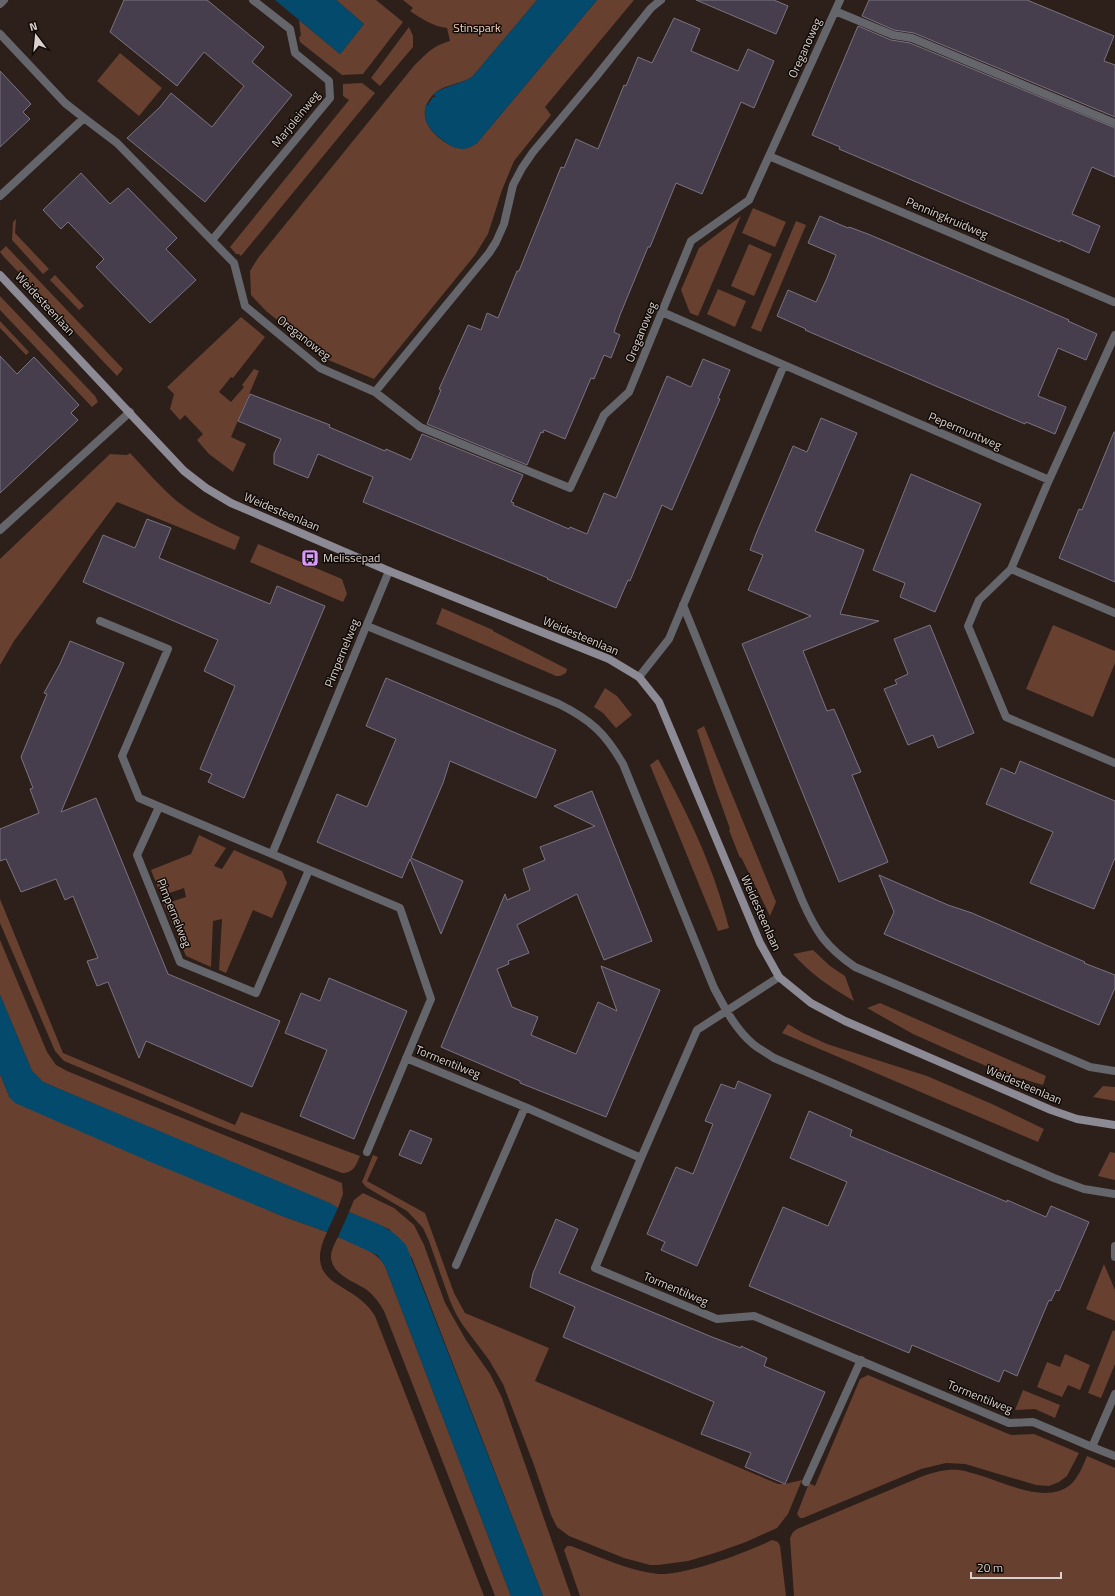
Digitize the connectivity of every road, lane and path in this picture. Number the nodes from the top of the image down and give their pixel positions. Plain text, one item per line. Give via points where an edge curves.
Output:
1 (4, 0) edge
2 (254, 0) edge
3 (661, 0) edge
4 (840, 0) edge
5 (0, 4) edge
6 (835, 11) junction
7 (0, 34) edge
8 (84, 118) junction
9 (1115, 123) edge
10 (769, 156) junction
11 (0, 196) edge
12 (213, 240) junction
13 (0, 275) edge
14 (1115, 302) edge
15 (662, 312) junction
16 (1115, 336) edge
17 (784, 365) junction
18 (376, 392) junction
19 (130, 412) junction
20 (1049, 480) junction
21 (0, 530) edge
22 (1011, 569) junction
23 (389, 571) junction
24 (683, 605) junction
25 (1115, 613) edge
26 (100, 622) dead end
27 (366, 626) junction
28 (640, 677) junction
29 (1115, 763) edge
30 (159, 807) junction
31 (272, 854) junction
32 (309, 870) junction
33 (779, 977) junction
34 (726, 1011) junction
35 (406, 1058) junction
36 (1115, 1071) edge
37 (526, 1106) junction
38 (1115, 1126) edge
39 (367, 1152) dead end
40 (640, 1158) junction
41 (1115, 1194) edge
42 (1115, 1246) edge
43 (1115, 1257) edge
44 (456, 1265) dead end
45 (861, 1360) junction
46 (1115, 1394) edge
47 (1092, 1447) junction
48 (1115, 1456) edge
49 (806, 1482) dead end

1 - 5 street
2 - 12 street, Marjoleinweg via 290,29 295,53 328,81 330,98
3 - 18 street via 651,8 533,152 514,185 504,224 489,253
4 - 6 street, Oreganoweg
6 - 9 street via 893,35 912,38
6 - 10 street, Oreganoweg
7 - 8 street via 65,103
8 - 11 street
8 - 12 street via 117,143
10 - 14 street, Penningkruidweg
10 - 15 street, Oreganoweg via 749,200 691,242
12 - 18 street, Oreganoweg via 234,263 245,306 320,368
13 - 19 street, Weidesteenlaan
15 - 17 street, Pepermuntweg
15 - 18 street, Oreganoweg via 629,392 604,415 570,488 420,427
16 - 20 street
17 - 20 street, Pepermuntweg
17 - 24 street
19 - 21 street
19 - 23 street, Weidesteenlaan via 184,471 206,488 231,503
20 - 22 street
22 - 25 street
22 - 29 street via 979,600 968,626 1006,718
23 - 27 street, Pimpernelweg
23 - 28 street, Weidesteenlaan via 609,659
24 - 28 street via 669,639
24 - 36 street via 807,912 824,942 855,967 1090,1067
26 - 30 street via 168,649 122,756 139,798
27 - 31 street, Pimpernelweg
27 - 34 street via 559,704 581,715 599,729 623,764 714,988
28 - 33 street, Weidesteenlaan via 659,702 760,943
30 - 31 street
30 - 32 street, Pimpernelweg via 137,855 180,962 256,993
31 - 32 street
32 - 35 street via 400,908 431,1000
33 - 34 street, Tormentilweg
33 - 38 street, Weidesteenlaan via 811,1003 845,1021 1051,1110
34 - 40 street, Tormentilweg via 697,1030
34 - 41 street via 738,1029 753,1044 774,1058 1054,1178 1084,1189
35 - 37 street, Tormentilweg
35 - 39 street
37 - 40 street, Tormentilweg
37 - 44 street
40 - 45 street, Tormentilweg via 595,1268 717,1319 754,1316
42 - 43 street
45 - 47 street, Tormentilweg via 1009,1423 1033,1422
45 - 49 street
46 - 47 street
47 - 48 street, Tormentilweg

